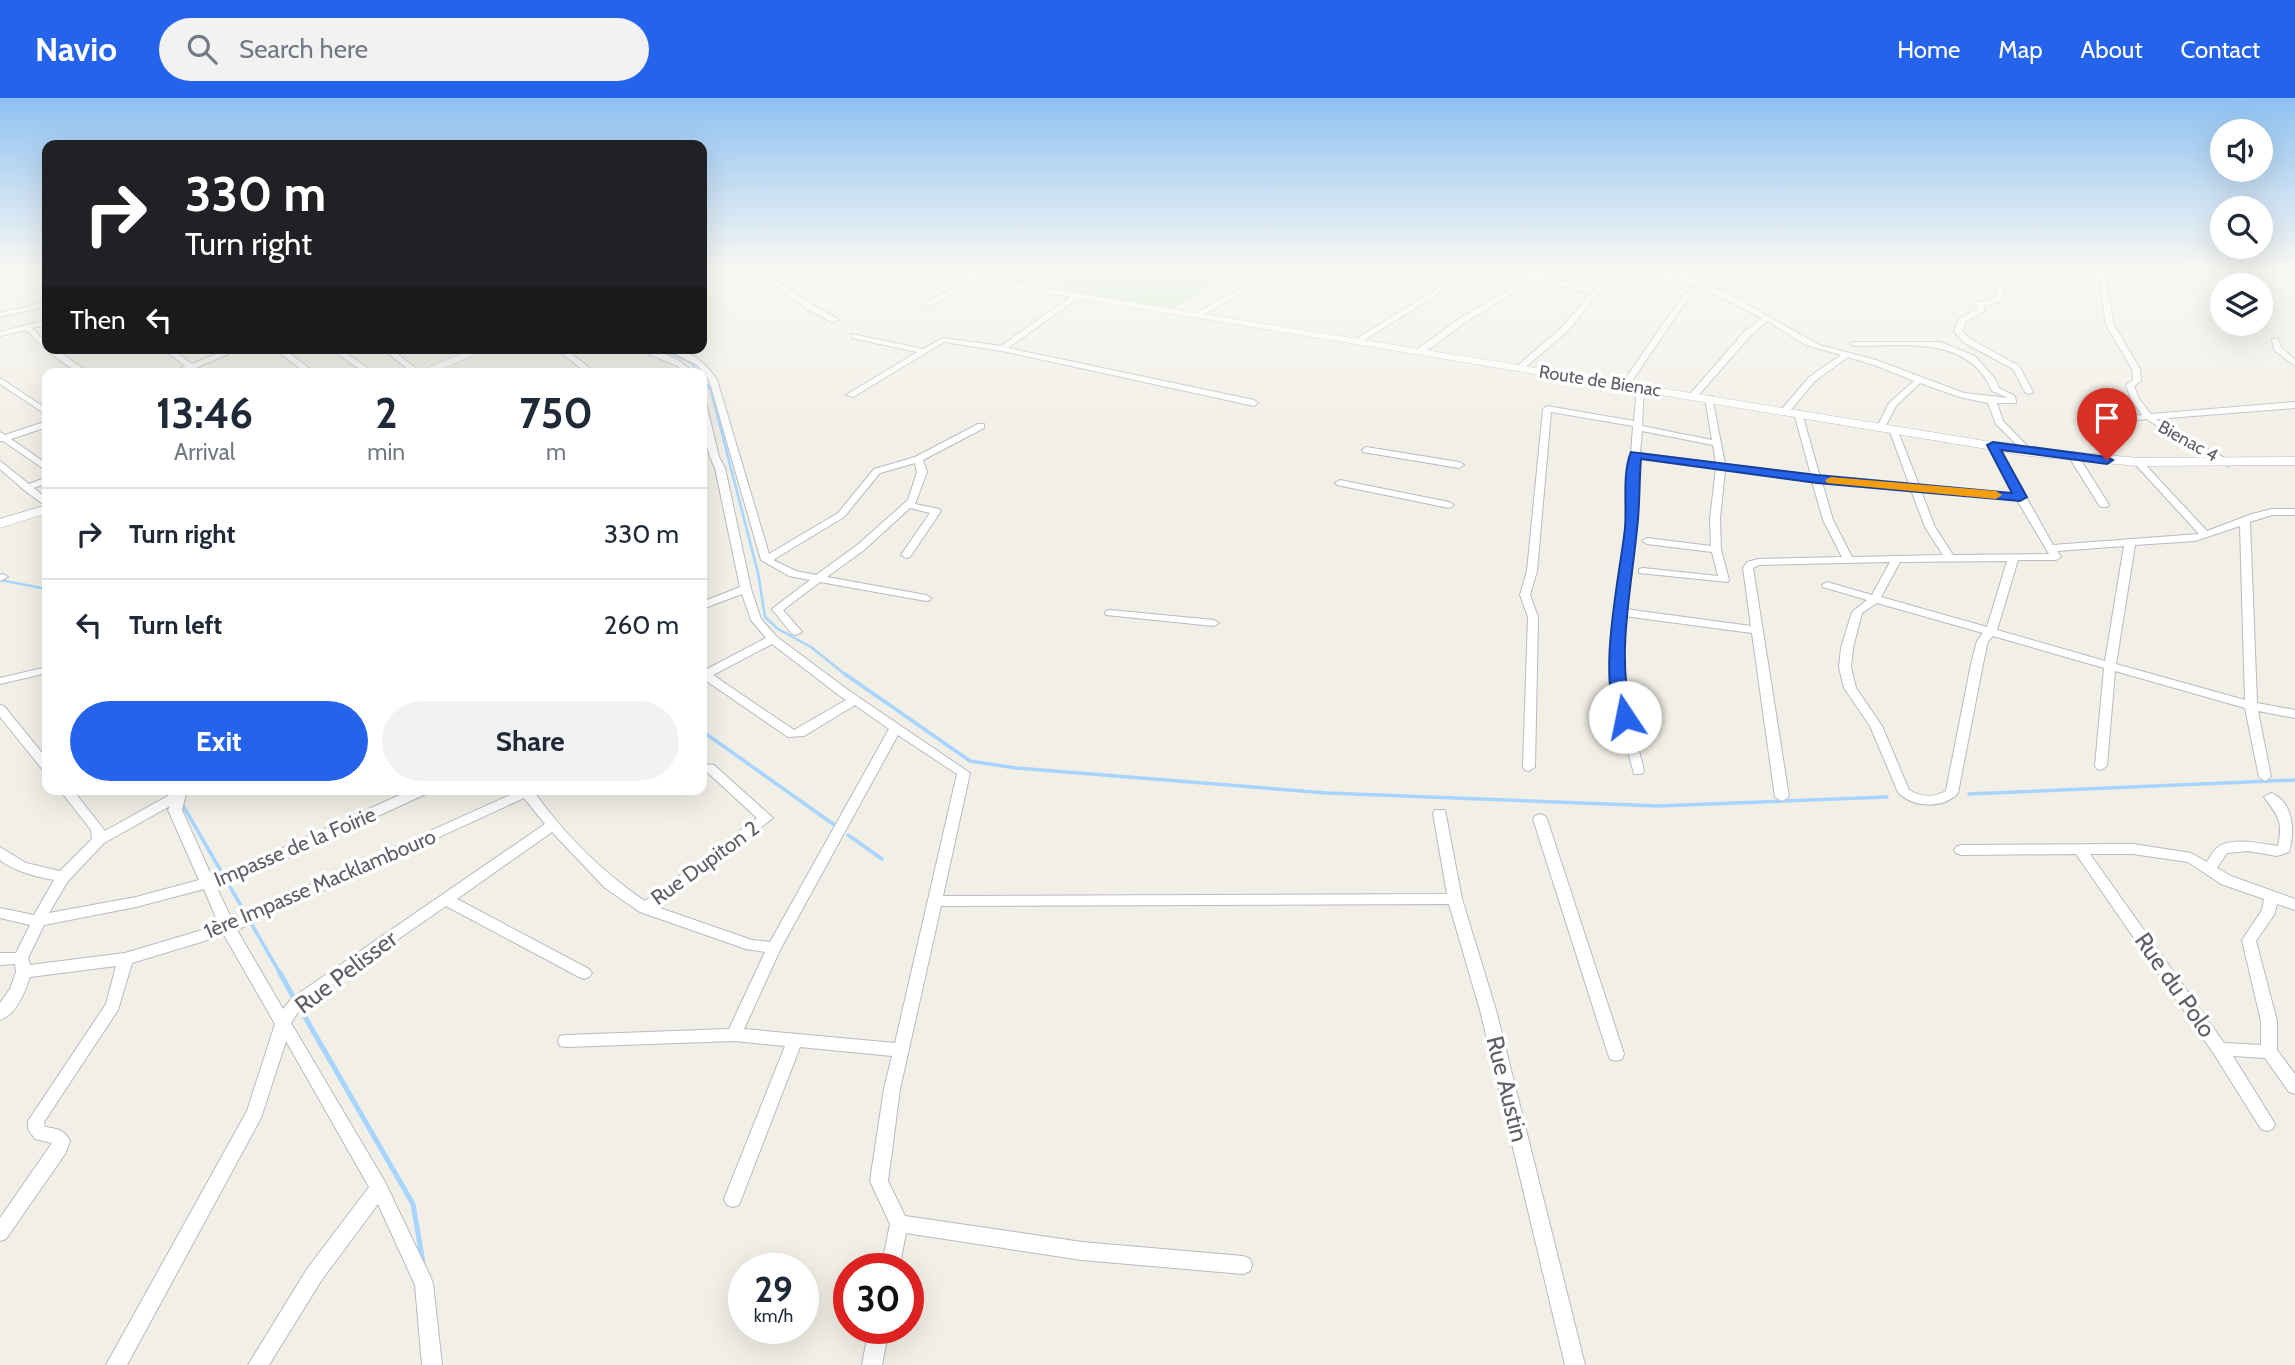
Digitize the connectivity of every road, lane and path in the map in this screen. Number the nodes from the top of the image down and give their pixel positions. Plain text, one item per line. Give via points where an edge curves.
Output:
1 (23, 328) edge
2 (28, 328) edge
3 (1032, 328) edge
4 (1278, 328) edge
5 (1378, 328) edge
6 (1452, 328) edge
7 (1566, 328) edge
8 (1664, 328) edge
9 (1754, 328) edge
10 (1782, 328) edge
11 (1959, 328) edge
12 (2112, 328) edge
13 (0, 334) edge
14 (855, 337) dead end
15 (42, 341) edge
16 (1357, 341) junction
17 (2275, 341) dead end
18 (1854, 344) dead end
19 (1002, 349) junction
20 (923, 351) junction
21 (1419, 352) junction
22 (58, 354) edge
23 (174, 354) edge
24 (222, 354) edge
25 (285, 354) edge
26 (342, 354) edge
27 (393, 354) edge
28 (470, 354) edge
29 (567, 354) edge
30 (653, 354) edge
31 (683, 354) edge
32 (1849, 354) junction
33 (2295, 364) edge
34 (190, 366) junction
35 (78, 368) edge
36 (186, 368) edge
37 (305, 368) edge
38 (363, 368) edge
39 (412, 368) edge
40 (432, 368) edge
41 (585, 368) edge
42 (685, 368) edge
43 (707, 368) edge
44 (707, 368) edge
45 (1518, 368) junction
46 (0, 380) edge
47 (1918, 382) junction
48 (1625, 385) junction
49 (1640, 387) junction
50 (2029, 392) dead end
51 (850, 395) dead end
52 (1693, 396) junction
53 (1709, 398) junction
54 (1992, 402) junction
55 (1254, 403) dead end
56 (2295, 405) edge
57 (42, 409) edge
58 (1785, 411) junction
59 (1798, 413) junction
60 (2146, 418) junction
61 (42, 425) edge
62 (981, 426) dead end
63 (1637, 426) junction
64 (1887, 428) junction
65 (2089, 428) dead end
66 (2, 437) edge
67 (1716, 443) junction
68 (1993, 445) junction
69 (709, 450) edge
70 (1366, 450) dead end
71 (2029, 452) junction
72 (1635, 455) junction
73 (2074, 457) junction
74 (918, 459) junction
75 (2295, 461) edge
76 (2138, 462) junction
77 (2228, 463) junction
78 (0, 464) edge
79 (42, 465) edge
80 (1459, 465) dead end
81 (1721, 467) junction
82 (1817, 479) junction
83 (42, 482) edge
84 (1340, 483) dead end
85 (27, 488) junction
86 (1917, 489) junction
87 (2020, 497) junction
88 (42, 502) edge
89 (908, 505) junction
90 (1449, 505) dead end
91 (2104, 505) dead end
92 (42, 508) edge
93 (2295, 514) edge
94 (2245, 520) junction
95 (0, 524) edge
96 (2206, 535) junction
97 (1647, 541) dead end
98 (2130, 542) junction
99 (2051, 548) junction
100 (1716, 550) junction
101 (906, 555) dead end
102 (1950, 558) junction
103 (2012, 558) junction
104 (1896, 559) junction
105 (766, 560) junction
106 (1849, 561) junction
107 (1643, 571) dead end
108 (820, 579) junction
109 (1827, 586) dead end
110 (747, 589) junction
111 (926, 598) dead end
112 (1875, 599) junction
113 (707, 604) edge
114 (1619, 612) junction
115 (1110, 613) dead end
116 (1214, 623) dead end
117 (1757, 630) junction
118 (1991, 631) junction
119 (796, 632) dead end
120 (773, 639) junction
121 (2110, 666) junction
122 (42, 671) edge
123 (707, 672) edge
124 (707, 676) edge
125 (0, 681) edge
126 (855, 701) junction
127 (2251, 706) junction
128 (0, 709) edge
129 (2295, 714) edge
130 (896, 727) junction
131 (42, 761) edge
132 (2101, 766) dead end
133 (1529, 767) dead end
134 (707, 768) edge
135 (1638, 771) dead end
136 (2264, 778) dead end
137 (69, 795) edge
138 (172, 795) edge
139 (178, 795) edge
140 (412, 795) edge
141 (517, 795) edge
142 (529, 795) edge
143 (1782, 797) dead end
144 (2271, 797) dead end
145 (1440, 813) dead end
146 (1540, 819) dead end
147 (553, 825) junction
148 (99, 835) junction
149 (2079, 848) junction
150 (1961, 850) dead end
151 (0, 852) edge
152 (2210, 868) junction
153 (62, 877) junction
154 (209, 884) junction
155 (2271, 897) junction
156 (445, 899) junction
157 (1455, 899) junction
158 (936, 901) junction
159 (2295, 905) edge
160 (645, 908) junction
161 (0, 913) edge
162 (38, 921) junction
163 (229, 928) junction
164 (774, 948) junction
165 (0, 959) edge
166 (125, 959) junction
167 (23, 965) junction
168 (584, 973) dead end
169 (0, 1014) edge
170 (284, 1021) junction
171 (734, 1035) junction
172 (566, 1041) dead end
173 (795, 1041) junction
174 (2220, 1049) junction
175 (902, 1051) junction
176 (2269, 1052) junction
177 (1616, 1054) dead end
178 (2295, 1087) edge
179 (2267, 1124) dead end
180 (379, 1188) junction
181 (733, 1199) dead end
182 (899, 1224) junction
183 (0, 1233) edge
184 (893, 1253) edge
185 (1243, 1265) dead end
186 (876, 1344) edge
187 (116, 1365) edge
188 (258, 1365) edge
189 (432, 1365) edge
190 (873, 1365) edge
191 (1575, 1365) edge

1 - 13 street
2 - 15 street
3 - 19 street
4 - 16 main road, Route de Bienac
5 - 16 street
6 - 21 street
7 - 45 street
8 - 48 street
9 - 52 street
10 - 32 street via 1824,349
11 - 50 street via 1966,340 2016,368
12 - 60 street, Bienac 4 via 2136,369 2137,381 2130,385 2132,399
14 - 20 street
16 - 21 main road, Route de Bienac
17 - 33 street
18 - 54 street via 1937,344 1972,358 1995,389 2013,401
19 - 20 street via 949,340
19 - 55 street
20 - 51 street
21 - 45 main road, Route de Bienac
22 - 35 street
23 - 34 street
24 - 34 street
25 - 37 street
26 - 38 street
27 - 39 street
28 - 40 main road
29 - 41 street
30 - 42 street
31 - 44 street
32 - 47 street
32 - 58 street via 1812,379
34 - 36 street
43 - 105 street
45 - 48 main road, Route de Bienac
46 - 57 street
47 - 54 street
47 - 64 street via 1892,405
48 - 49 main road, Route de Bienac
49 - 52 main road, Route de Bienac
49 - 63 street
52 - 53 main road, Route de Bienac
53 - 58 main road, Route de Bienac
53 - 67 street
54 - 71 street via 1998,422
56 - 60 street
58 - 59 main road, Route de Bienac
59 - 64 main road, Route de Bienac
59 - 82 street
60 - 65 street via 2089,422
60 - 77 street, Bienac 4
61 - 66 street
62 - 74 street
63 - 67 street
63 - 72 street
63 - 133 street via 1547,410 1532,571 1525,595 1533,617
64 - 68 main road, Route de Bienac
64 - 86 street
66 - 79 street
67 - 81 street
68 - 71 main road, Route de Bienac
68 - 87 street
69 - 110 street via 720,468
70 - 80 street
71 - 73 main road, Route de Bienac
72 - 81 street
72 - 114 street
73 - 76 main road, Route de Bienac
73 - 91 street
74 - 89 street via 922,472
74 - 105 street via 877,471 841,516
75 - 77 main road, Route de Bienac
76 - 77 main road, Route de Bienac
76 - 96 street
78 - 85 street
81 - 82 street
81 - 100 street
82 - 86 street
82 - 106 street via 1828,520
83 - 85 street
84 - 90 street
85 - 88 street
86 - 87 street
86 - 102 street via 1930,527
87 - 99 street
89 - 101 street via 936,511
89 - 108 street
92 - 95 main road
93 - 94 street via 2273,512
94 - 96 street
94 - 127 street
96 - 98 street
97 - 100 street
98 - 99 street
98 - 121 street
99 - 103 street via 2056,557 2051,559
100 - 107 street via 1724,580
102 - 103 street
102 - 104 street
103 - 118 street
104 - 106 street
104 - 112 street
105 - 108 street via 783,571
106 - 117 street via 1751,564
108 - 111 street
108 - 119 street via 777,609
109 - 112 street
110 - 113 street
110 - 120 street via 756,620
112 - 118 street
112 - 118 street via 1857,612 1845,667 1850,688 1875,726 1904,792 1915,799 1942,799 1952,793 1977,664
114 - 117 street
114 - 135 street via 1618,690
115 - 116 street
117 - 143 street
118 - 121 street
120 - 123 street
120 - 126 street
121 - 127 street
121 - 132 street
122 - 125 street
124 - 126 street via 792,734
126 - 130 street
127 - 129 street
127 - 136 street
128 - 131 street
130 - 158 street via 964,773
130 - 164 street
134 - 160 street, Rue Dupiton 2 via 766,818
137 - 148 street
138 - 148 street
139 - 154 street via 175,810
140 - 154 street, Impasse de la Foirie
141 - 163 street, 1ère Impasse Macklambouro
142 - 147 street
144 - 152 street via 2289,822 2284,849 2223,849
145 - 157 street, Rue Austin
146 - 177 street
147 - 156 street, Rue Pelisser
147 - 160 street via 610,884
148 - 153 street
149 - 150 street
149 - 152 street via 2133,849 2191,858
149 - 174 street, Rue du Polo
151 - 153 street via 32,871
152 - 155 street via 2226,880
153 - 162 street
154 - 162 street, Impasse de la Foirie
154 - 163 street
155 - 159 street
155 - 176 street via 2269,911 2249,940 2269,1021
156 - 168 street
156 - 170 street, Rue Pelisser via 297,1002
157 - 158 street
157 - 191 street, Rue Austin via 1488,1010
158 - 175 street
160 - 164 street via 751,945
161 - 162 street
162 - 167 street
163 - 166 street, 1ère Impasse Macklambouro
163 - 170 street
164 - 171 street
165 - 167 street
166 - 167 street, 1ère Impasse Macklambouro
166 - 183 street via 113,1006 36,1121 41,1134 57,1136 59,1149
167 - 169 street via 17,992
170 - 180 street
170 - 187 street, Rue Pelisser via 256,1113
171 - 172 street
171 - 173 street
173 - 175 street
173 - 181 street
174 - 176 street
174 - 179 street, Rue du Polo
175 - 182 street via 879,1181
176 - 178 street
180 - 188 street via 314,1275
180 - 189 street via 424,1284
182 - 184 street
182 - 185 street via 1083,1251
186 - 190 street

